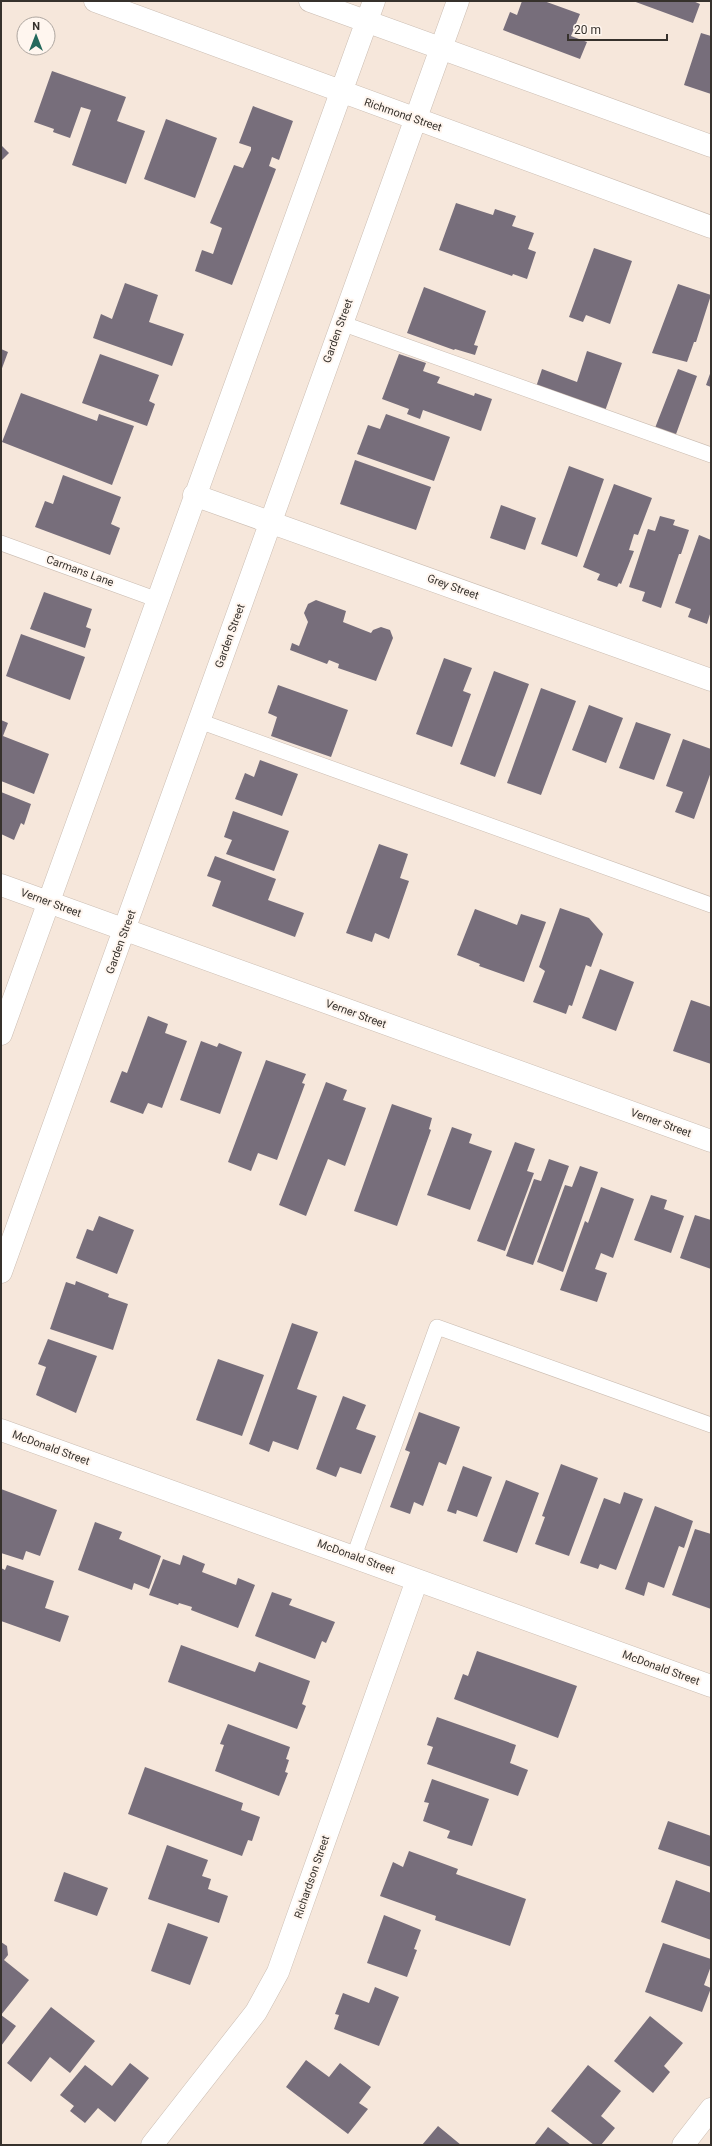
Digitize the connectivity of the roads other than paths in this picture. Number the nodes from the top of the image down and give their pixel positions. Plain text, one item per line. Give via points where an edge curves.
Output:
1 (95, 1) edge
2 (310, 1) edge
3 (374, 1) edge
4 (458, 1) edge
5 (366, 21) junction
6 (442, 47) junction
7 (340, 92) junction
8 (416, 119) junction
9 (711, 146) edge
10 (711, 227) edge
11 (341, 323) junction
12 (711, 455) edge
13 (194, 495) junction
14 (271, 522) junction
15 (1, 543) edge
16 (158, 600) junction
17 (711, 680) edge
18 (199, 720) junction
19 (1, 885) edge
20 (48, 902) junction
21 (711, 905) edge
22 (125, 930) junction
23 (1, 1034) edge
24 (711, 1141) edge
25 (1, 1272) edge
26 (711, 1425) edge
27 (1, 1430) edge
28 (354, 1556) junction
29 (417, 1580) junction
30 (711, 1686) edge
31 (711, 2109) edge
32 (152, 2145) edge
33 (683, 2145) edge

1 - 7 street, Richmond Street
2 - 5 street
3 - 5 street
4 - 6 street, Garden Street
5 - 6 street
5 - 7 street
6 - 8 street, Garden Street
6 - 9 street
7 - 8 street, Richmond Street
7 - 13 street
8 - 10 street, Richmond Street
8 - 11 street, Garden Street
11 - 12 lane
11 - 14 street, Garden Street
13 - 14 street, Grey Street
13 - 16 street
14 - 17 street, Grey Street
14 - 18 street, Garden Street
15 - 16 lane, Carmans Lane
16 - 20 street
18 - 21 lane
18 - 22 street, Garden Street
19 - 20 street, Verner Street
20 - 22 street, Verner Street
20 - 23 street
22 - 24 street, Verner Street
22 - 25 street, Garden Street
26 - 28 lane via 437,1327
27 - 28 street, McDonald Street
28 - 29 street, McDonald Street
29 - 30 street, McDonald Street
29 - 32 street, Richardson Street via 278,1972 256,2012
31 - 33 street

